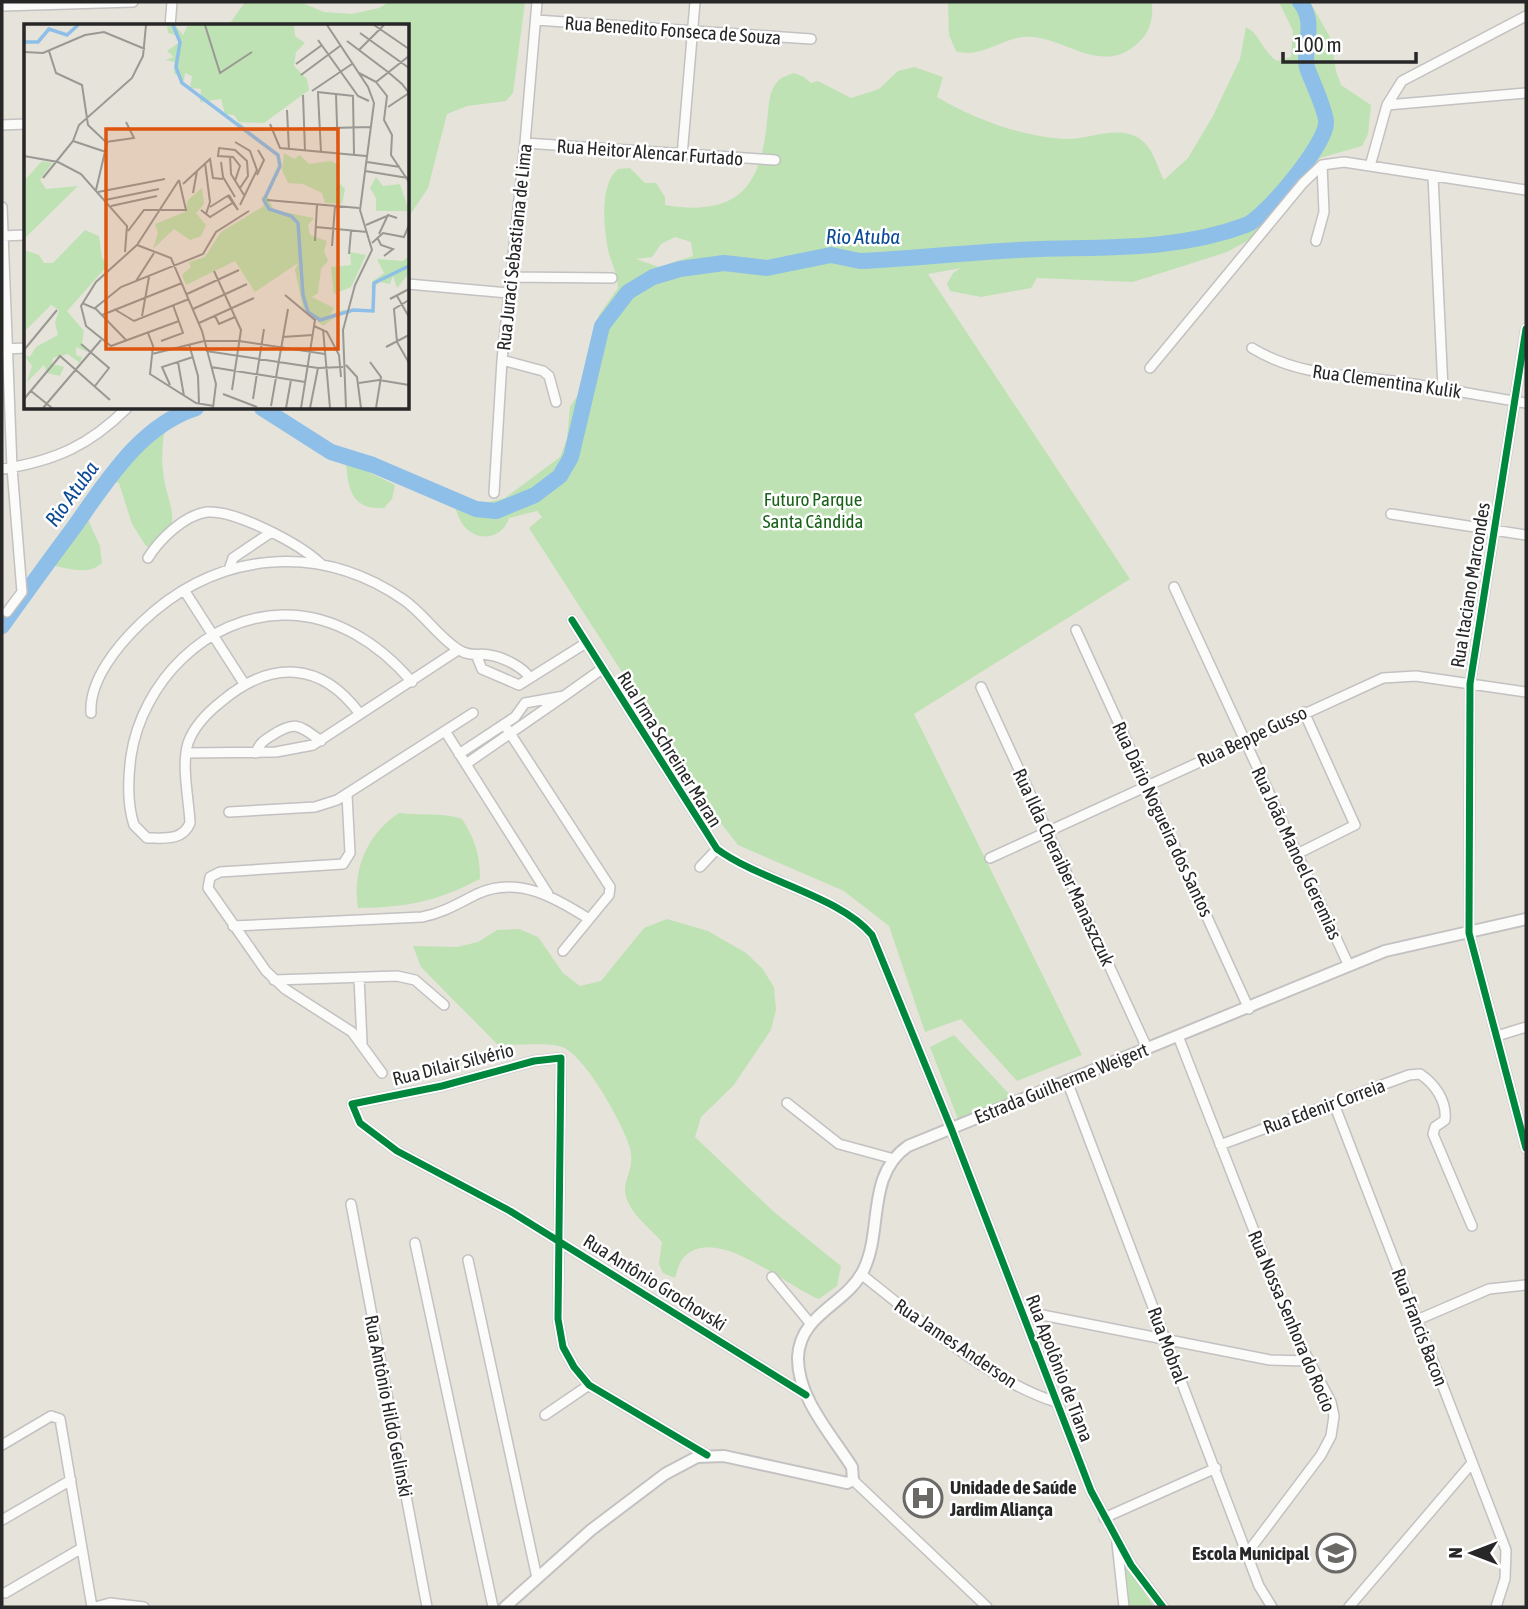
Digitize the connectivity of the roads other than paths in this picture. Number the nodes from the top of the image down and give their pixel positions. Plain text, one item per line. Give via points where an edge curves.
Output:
1 (133, 2) edge
2 (172, 2) edge
3 (537, 2) edge
4 (695, 2) edge
5 (2, 6) edge
6 (1526, 16) edge
7 (536, 20) junction
8 (170, 24) edge
9 (691, 33) junction
10 (811, 39) dead end
11 (1526, 93) edge
12 (1387, 105) junction
13 (24, 124) edge
14 (2, 125) edge
15 (525, 143) junction
16 (682, 156) junction
17 (775, 160) dead end
18 (1322, 165) junction
19 (1370, 166) junction
20 (1433, 176) junction
21 (1526, 190) edge
22 (2, 206) edge
23 (24, 235) edge
24 (2, 236) edge
25 (1316, 241) dead end
26 (510, 277) junction
27 (612, 278) dead end
28 (410, 284) edge
29 (508, 293) junction
30 (1526, 329) edge
31 (24, 348) edge
32 (1252, 348) dead end
33 (4, 349) edge
34 (502, 360) junction
35 (1150, 368) dead end
36 (1443, 389) junction
37 (1515, 401) junction
38 (555, 402) dead end
39 (1526, 403) edge
40 (125, 410) edge
41 (12, 468) junction
42 (2, 469) edge
43 (494, 493) dead end
44 (1391, 514) dead end
45 (1494, 530) junction
46 (271, 533) junction
47 (1526, 535) edge
48 (148, 558) dead end
49 (322, 565) junction
50 (229, 570) junction
51 (1174, 587) dead end
52 (184, 590) junction
53 (7, 612) dead end
54 (572, 620) dead end
55 (1076, 629) dead end
56 (212, 637) junction
57 (586, 643) junction
58 (458, 650) junction
59 (477, 657) junction
60 (602, 669) junction
61 (530, 678) junction
62 (412, 682) junction
63 (1470, 684) junction
64 (245, 685) junction
65 (981, 687) dead end
66 (1526, 692) edge
67 (564, 696) junction
68 (531, 701) junction
69 (1304, 712) junction
70 (91, 713) dead end
71 (473, 713) dead end
72 (360, 714) junction
73 (538, 715) junction
74 (505, 724) junction
75 (445, 731) junction
76 (511, 733) junction
77 (1245, 740) junction
78 (321, 741) junction
79 (187, 753) junction
80 (256, 753) junction
81 (460, 754) junction
82 (466, 764) junction
83 (1147, 785) junction
84 (347, 795) junction
85 (229, 812) dead end
86 (1048, 831) junction
87 (717, 849) junction
88 (1297, 854) junction
89 (990, 858) dead end
90 (700, 867) dead end
91 (548, 894) junction
92 (589, 919) junction
93 (1526, 919) edge
94 (233, 926) junction
95 (1469, 933) junction
96 (563, 951) dead end
97 (1349, 966) junction
98 (359, 977) junction
99 (274, 980) junction
100 (444, 1005) dead end
101 (1250, 1009) junction
102 (1526, 1027) edge
103 (1178, 1036) junction
104 (1497, 1036) junction
105 (362, 1042) junction
106 (1147, 1048) junction
107 (382, 1073) dead end
108 (1067, 1081) junction
109 (787, 1103) dead end
110 (352, 1104) joint
111 (1334, 1104) junction
112 (951, 1128) junction
113 (1220, 1145) junction
114 (1526, 1148) edge
115 (894, 1158) junction
116 (351, 1204) dead end
117 (1472, 1226) dead end
118 (559, 1241) junction
119 (415, 1243) dead end
120 (468, 1260) dead end
121 (862, 1275) junction
122 (772, 1277) dead end
123 (1526, 1285) edge
124 (1022, 1311) junction
125 (1417, 1320) junction
126 (810, 1323) junction
127 (1167, 1340) junction
128 (1307, 1362) junction
129 (589, 1385) junction
130 (806, 1395) junction
131 (1056, 1402) junction
132 (545, 1415) dead end
133 (2, 1445) edge
134 (707, 1455) junction
135 (1472, 1463) junction
136 (1216, 1468) junction
137 (71, 1480) junction
138 (853, 1480) junction
139 (1104, 1518) junction
140 (2, 1520) edge
141 (1117, 1542) junction
142 (82, 1548) junction
143 (1248, 1552) junction
144 (537, 1578) junction
145 (5, 1593) dead end
146 (94, 1607) edge
147 (144, 1607) edge
148 (427, 1607) edge
149 (493, 1607) edge
150 (505, 1607) edge
151 (987, 1607) edge
152 (1124, 1607) edge
153 (1163, 1607) edge
154 (1272, 1607) edge
155 (1349, 1607) edge
156 (1496, 1607) edge

1 - 5 street
2 - 8 street
3 - 7 street, Rua Juraci Sebastiana de Lima
4 - 9 street
6 - 12 street via 1410,76 1396,87
7 - 9 street, Rua Benedito Fonseca de Souza
7 - 15 street, Rua Juraci Sebastiana de Lima
9 - 10 street, Rua Benedito Fonseca de Souza
9 - 16 street
11 - 12 street
12 - 19 street
13 - 14 street
15 - 16 street, Rua Heitor Alencar Furtado
15 - 26 street, Rua Juraci Sebastiana de Lima
16 - 17 street, Rua Heitor Alencar Furtado
18 - 19 street
18 - 25 street via 1324,212
18 - 35 street
19 - 20 street
20 - 21 street
20 - 36 street
22 - 24 street
23 - 24 street
24 - 33 street
26 - 27 street
26 - 29 street, Rua Juraci Sebastiana de Lima
28 - 29 street
29 - 34 street, Rua Juraci Sebastiana de Lima
30 - 37 street, Rua Itaciano Marcondes
31 - 33 street
32 - 36 street, Rua Clementina Kulik via 1330,375
33 - 41 street
34 - 38 street via 549,376
34 - 43 street, Rua Juraci Sebastiana de Lima
36 - 37 street, Rua Clementina Kulik
37 - 39 street, Rua Clementina Kulik
37 - 45 street, Rua Itaciano Marcondes
40 - 41 street via 88,443
41 - 42 street
41 - 53 street via 22,592
44 - 45 street
45 - 47 street
45 - 63 street, Rua Itaciano Marcondes
46 - 48 street via 223,513 201,513 158,541
46 - 49 street via 300,547
46 - 50 street via 233,558
49 - 50 street via 282,560
49 - 58 street via 358,575 391,592 419,611
50 - 52 street
51 - 77 street, Rua João Manoel Geremias
52 - 56 street
52 - 70 street via 152,612 125,640 94,690
54 - 57 street, Rua Irma Schreiner Maran
55 - 83 street, Rua Dário Nogueira dos Santos
56 - 62 street via 268,617 311,618 363,639
56 - 64 street
56 - 79 street via 167,675 138,727 131,762 130,809 136,830 147,838 179,836 189,827
57 - 60 street, Rua Irma Schreiner Maran
57 - 61 street
58 - 59 street
58 - 62 street
59 - 61 street via 488,654 524,670
59 - 61 street via 482,669 519,685
60 - 67 street
60 - 87 street, Rua Irma Schreiner Maran
62 - 72 street
63 - 66 street, Rua Beppe Gusso
63 - 69 street, Rua Beppe Gusso via 1394,676
63 - 95 street, Rua Itaciano Marcondes
64 - 72 street via 281,672 307,674 333,685
64 - 79 street via 200,722
65 - 86 street, Rua Ilda Cheraiber Manaszczuk
67 - 68 street
67 - 73 street
68 - 73 street via 537,705
68 - 74 street
69 - 77 street, Rua Beppe Gusso
69 - 88 street via 1355,825
71 - 75 street
72 - 78 street
73 - 76 street
74 - 76 street
74 - 81 street
75 - 81 street
75 - 84 street
76 - 82 street
76 - 92 street via 609,883 609,895
77 - 83 street, Rua Beppe Gusso
77 - 88 street, Rua João Manoel Geremias
78 - 80 street via 297,750
78 - 80 street via 302,727 289,725 261,742
79 - 80 street
81 - 82 street
82 - 91 street
83 - 86 street, Rua Beppe Gusso
83 - 101 street, Rua Dário Nogueira dos Santos
84 - 85 street via 315,807
84 - 94 street via 350,853 343,864 227,871 210,877 210,892
86 - 89 street, Rua Beppe Gusso
86 - 106 street, Rua Ilda Cheraiber Manaszczuk
87 - 90 street
87 - 112 street, Rua Irma Schreiner Maran via 865,927
88 - 97 street, Rua João Manoel Geremias
91 - 92 street
91 - 94 street via 523,888 486,891 422,917
92 - 96 street
93 - 95 street, Estrada Guilherme Weigert
94 - 99 street
95 - 97 street, Estrada Guilherme Weigert via 1403,946
95 - 104 street, Rua Itaciano Marcondes
97 - 101 street, Estrada Guilherme Weigert
98 - 99 street
98 - 100 street via 407,977
98 - 105 street
99 - 105 street via 341,1022
101 - 103 street, Estrada Guilherme Weigert
102 - 104 street
103 - 106 street, Estrada Guilherme Weigert
103 - 113 street, Rua Nossa Senhora do Rocio
104 - 114 street, Rua Itaciano Marcondes
105 - 107 street
106 - 108 street, Estrada Guilherme Weigert
108 - 112 street, Estrada Guilherme Weigert
108 - 127 street, Rua Mobral
109 - 115 street via 839,1144
110 - 118 street, Rua Antônio Grochovski via 360,1123 389,1145
110 - 118 street, Rua Dilair Silvério via 561,1058
111 - 113 street, Rua Edenir Correia
111 - 117 street, Rua Edenir Correia via 1415,1073 1427,1079 1446,1110 1445,1120 1433,1133
111 - 125 street, Rua Francis Bacon
112 - 115 street, Estrada Guilherme Weigert via 908,1146
112 - 124 street, Rua Apolônio de Tiana
113 - 128 street, Rua Nossa Senhora do Rocio
115 - 121 street via 879,1193
116 - 148 street, Rua Antônio Hildo Gelinski
118 - 129 street via 560,1335 567,1357
118 - 130 street, Rua Antônio Grochovski
119 - 149 street
120 - 144 street
121 - 126 street
121 - 131 street, Rua James Anderson via 978,1360 1031,1393
122 - 126 street
123 - 125 street via 1489,1289
124 - 127 street
124 - 131 street, Rua Apolônio de Tiana
125 - 135 street, Rua Francis Bacon
126 - 130 street via 801,1338 798,1359
127 - 128 street via 1270,1360
127 - 136 street, Rua Mobral
128 - 143 street, Rua Nossa Senhora do Rocio via 1333,1408 1331,1436
129 - 132 street
129 - 134 street
130 - 138 street via 852,1467
131 - 139 street, Rua Apolônio de Tiana
133 - 137 street via 57,1416
134 - 138 street via 740,1458 847,1483
134 - 144 street via 687,1461 657,1480
135 - 155 street
135 - 156 street, Rua Francis Bacon via 1506,1550 1505,1579
136 - 139 street
136 - 143 street, Rua Mobral
137 - 140 street
137 - 142 street
138 - 151 street
139 - 141 street, Rua Apolônio de Tiana
141 - 152 street
141 - 153 street, Rua Apolônio de Tiana via 1141,1582
142 - 145 street
142 - 146 street
143 - 154 street, Rua Mobral via 1259,1586
144 - 150 street
146 - 147 street via 110,1602

